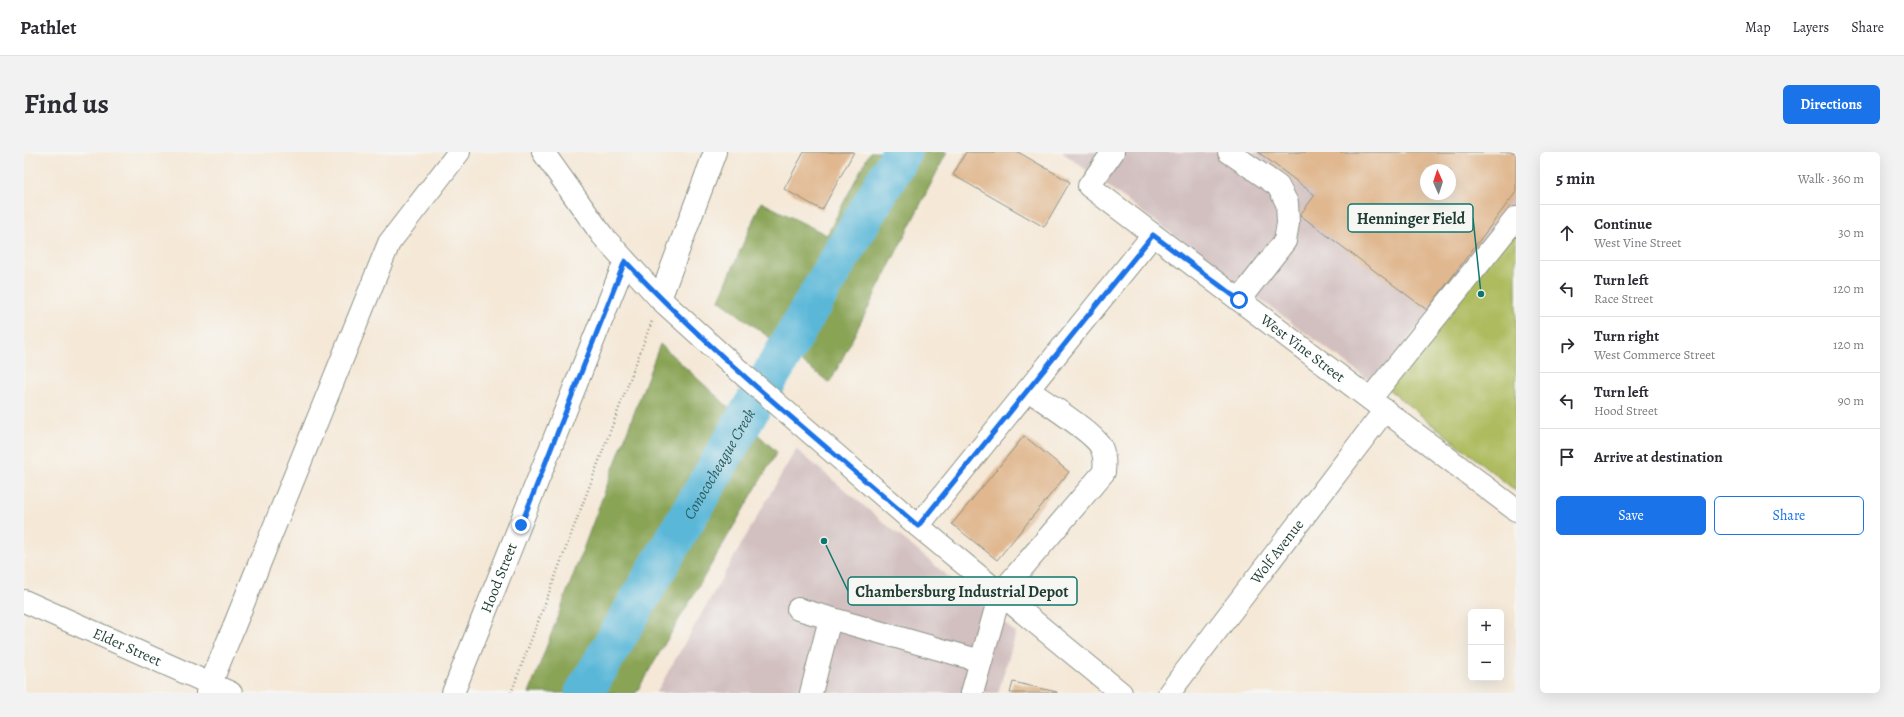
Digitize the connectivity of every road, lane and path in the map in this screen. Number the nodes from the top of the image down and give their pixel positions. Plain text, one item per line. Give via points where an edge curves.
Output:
1 (459, 152) edge
2 (543, 152) edge
3 (715, 152) edge
4 (1113, 152) edge
5 (1229, 152) edge
6 (1516, 218) edge
7 (1153, 235) junction
8 (625, 261) junction
9 (660, 299) junction
10 (1239, 300) junction
11 (1028, 390) junction
12 (1377, 405) junction
13 (1516, 510) edge
14 (918, 526) junction
15 (1000, 594) junction
16 (24, 601) edge
17 (798, 610) dead end
18 (830, 618) junction
19 (981, 661) junction
20 (208, 688) edge
21 (231, 693) edge
22 (453, 693) edge
23 (511, 693) edge
24 (812, 693) edge
25 (972, 693) edge
26 (1121, 693) edge
27 (1169, 693) edge

1 - 20 street via 389,243
2 - 8 street via 580,206
3 - 9 street
4 - 7 street, West Vine Street via 1089,186
5 - 10 street via 1278,186 1287,203 1288,223 1285,242
6 - 12 street, Wolf Avenue
7 - 10 street, West Vine Street
7 - 11 street
8 - 9 street
8 - 22 street, Hood Street
9 - 14 street
9 - 23 path
10 - 12 street, West Vine Street
11 - 14 street
11 - 15 street via 1092,436 1103,452 1104,472
12 - 13 street, West Vine Street
12 - 27 street, Wolf Avenue
14 - 15 street
15 - 19 street
15 - 26 street
16 - 20 street, Elder Street
17 - 18 street
18 - 19 street
18 - 24 street
19 - 25 street
20 - 21 street, Elder Street

